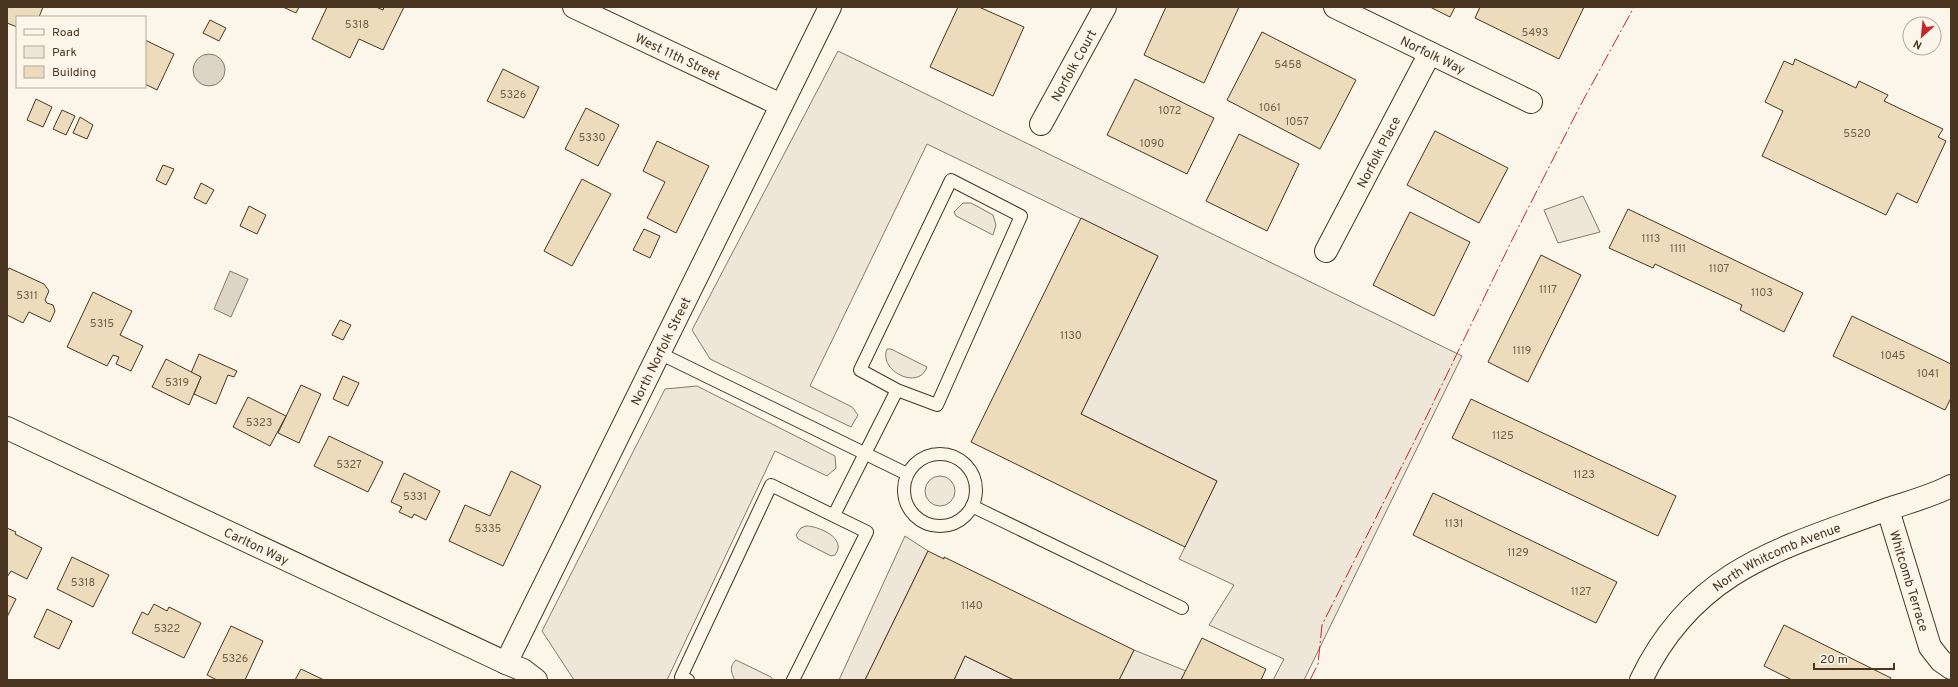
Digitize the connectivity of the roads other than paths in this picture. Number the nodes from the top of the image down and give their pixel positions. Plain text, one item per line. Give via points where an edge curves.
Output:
1 (574, 7) edge
2 (830, 7) edge
3 (1105, 7) edge
4 (1335, 7) edge
5 (1430, 53) junction
6 (1531, 102) dead end
7 (781, 105) junction
8 (1042, 124) dead end
9 (1326, 251) dead end
10 (659, 353) junction
11 (897, 390) junction
12 (7, 428) edge
13 (864, 453) junction
14 (907, 474) junction
15 (1951, 486) edge
16 (972, 506) junction
17 (1888, 510) junction
18 (834, 515) junction
19 (1182, 608) dead end
20 (506, 663) junction
21 (1951, 668) edge
22 (536, 680) edge
23 (688, 680) edge
24 (793, 680) edge
25 (1641, 680) edge

1 - 7 street, West 11th Street
2 - 7 street, North Norfolk Street
3 - 8 street, Norfolk Court
4 - 5 street, Norfolk Way
5 - 6 street, Norfolk Way
5 - 9 street, Norfolk Place
7 - 10 street, North Norfolk Street
10 - 13 lane
10 - 20 street, North Norfolk Street
11 - 11 lane via 860,370 951,180 1021,216 937,405
11 - 13 lane
12 - 20 street, Carlton Way
13 - 14 lane
13 - 18 lane
14 - 16 lane via 903,487 905,500 910,511 919,520 936,526 953,524 963,518
14 - 16 lane via 913,465 924,457 936,454 959,459 973,477 976,488
15 - 17 street, North Whitcomb Avenue
16 - 19 lane
17 - 21 street, Whitcomb Terrace via 1930,647 1941,661
17 - 25 street, North Whitcomb Avenue via 1782,549 1748,565 1716,585 1672,629
18 - 23 lane via 771,485 681,676
18 - 24 lane via 867,532
20 - 22 street via 524,670

